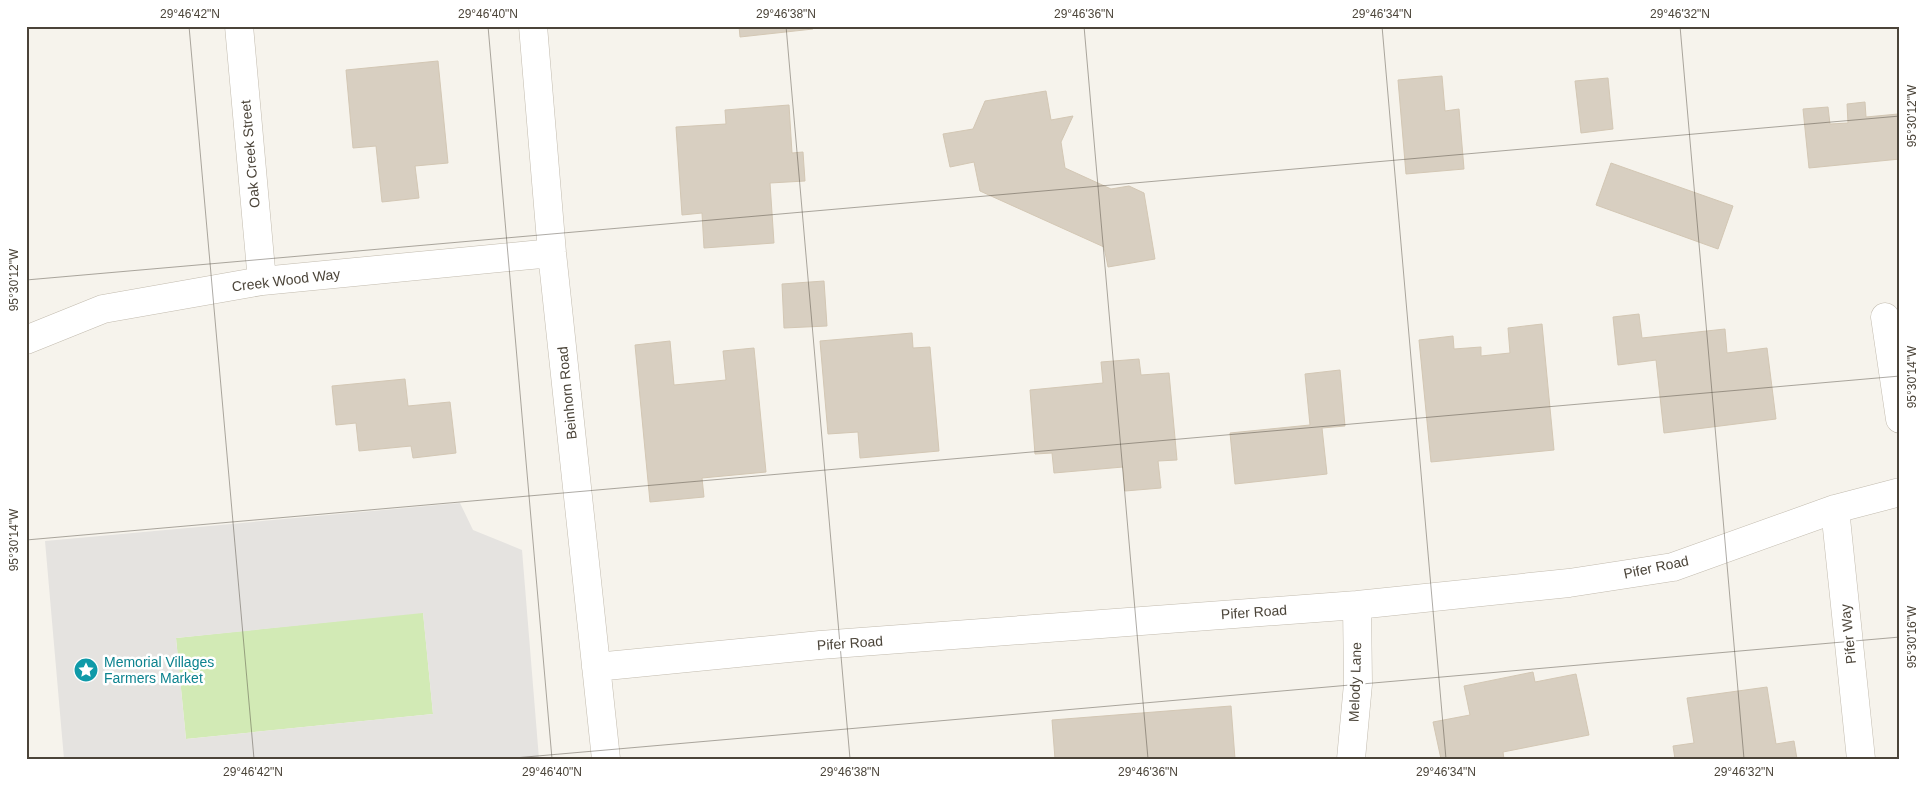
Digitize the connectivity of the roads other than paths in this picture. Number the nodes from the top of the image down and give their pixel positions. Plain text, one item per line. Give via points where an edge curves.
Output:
1 (239, 26) edge
2 (533, 26) edge
3 (552, 253) junction
4 (262, 281) junction
5 (1885, 317) dead end
6 (26, 340) edge
7 (1900, 419) edge
8 (1900, 492) edge
9 (1836, 508) junction
10 (1357, 605) junction
11 (596, 667) junction
12 (606, 759) edge
13 (1351, 759) edge
14 (1861, 759) edge

1 - 4 street, Oak Creek Street
2 - 3 street, Beinhorn Road
3 - 4 street, Creek Wood Way
3 - 11 street, Beinhorn Road
4 - 6 street, Creek Wood Way via 103,309
5 - 7 street
8 - 9 street, Pifer Road
9 - 10 street, Pifer Road via 1673,567 1569,583
9 - 14 street, Pifer Way
10 - 11 street, Pifer Road via 820,645
10 - 13 street, Melody Lane via 1358,684
11 - 12 street, Beinhorn Road

